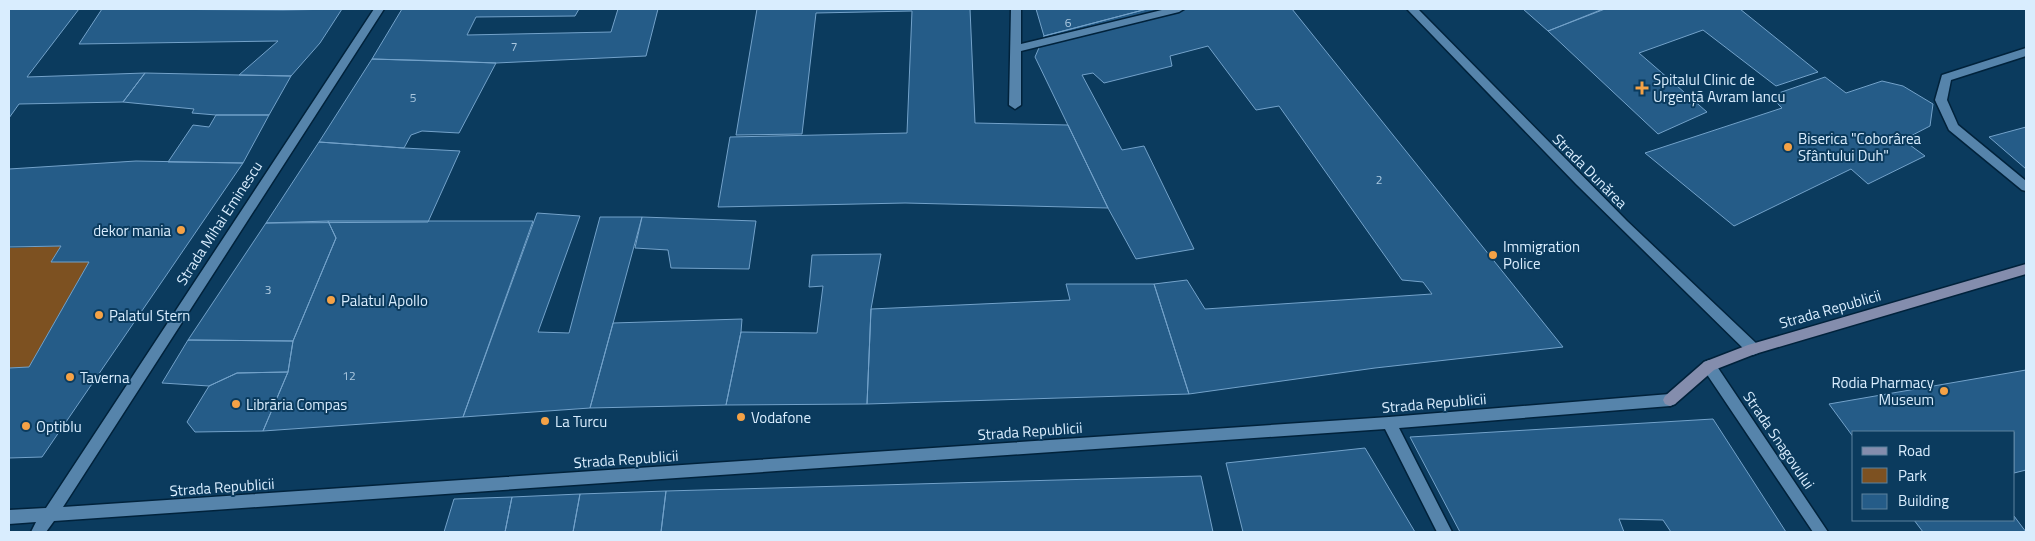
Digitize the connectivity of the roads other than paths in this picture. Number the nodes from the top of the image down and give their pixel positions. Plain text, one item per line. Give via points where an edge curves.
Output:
1 (380, 9) edge
2 (1016, 9) edge
3 (1179, 9) edge
4 (1412, 9) edge
5 (1016, 49) junction
6 (2026, 52) edge
7 (1015, 105) dead end
8 (2026, 188) edge
9 (2026, 269) edge
10 (1753, 349) junction
11 (1709, 366) junction
12 (1670, 400) joint
13 (1389, 423) junction
14 (49, 515) junction
15 (9, 517) edge
16 (38, 532) edge
17 (1444, 532) edge
18 (1821, 532) edge

1 - 14 street, Strada Mihai Eminescu
2 - 5 street
3 - 5 street
4 - 10 street, Strada Dunărea via 1564,167
5 - 7 street
6 - 8 street via 1946,78 1941,100 1953,127
9 - 10 street, Strada Republicii
10 - 11 street, Strada Republicii
11 - 12 street, Strada Republicii
11 - 18 street, Strada Snagovului
12 - 13 street, Strada Republicii
13 - 14 street, Strada Republicii
13 - 17 street
14 - 15 street, Strada Republicii
14 - 16 street, Strada Mihai Eminescu

